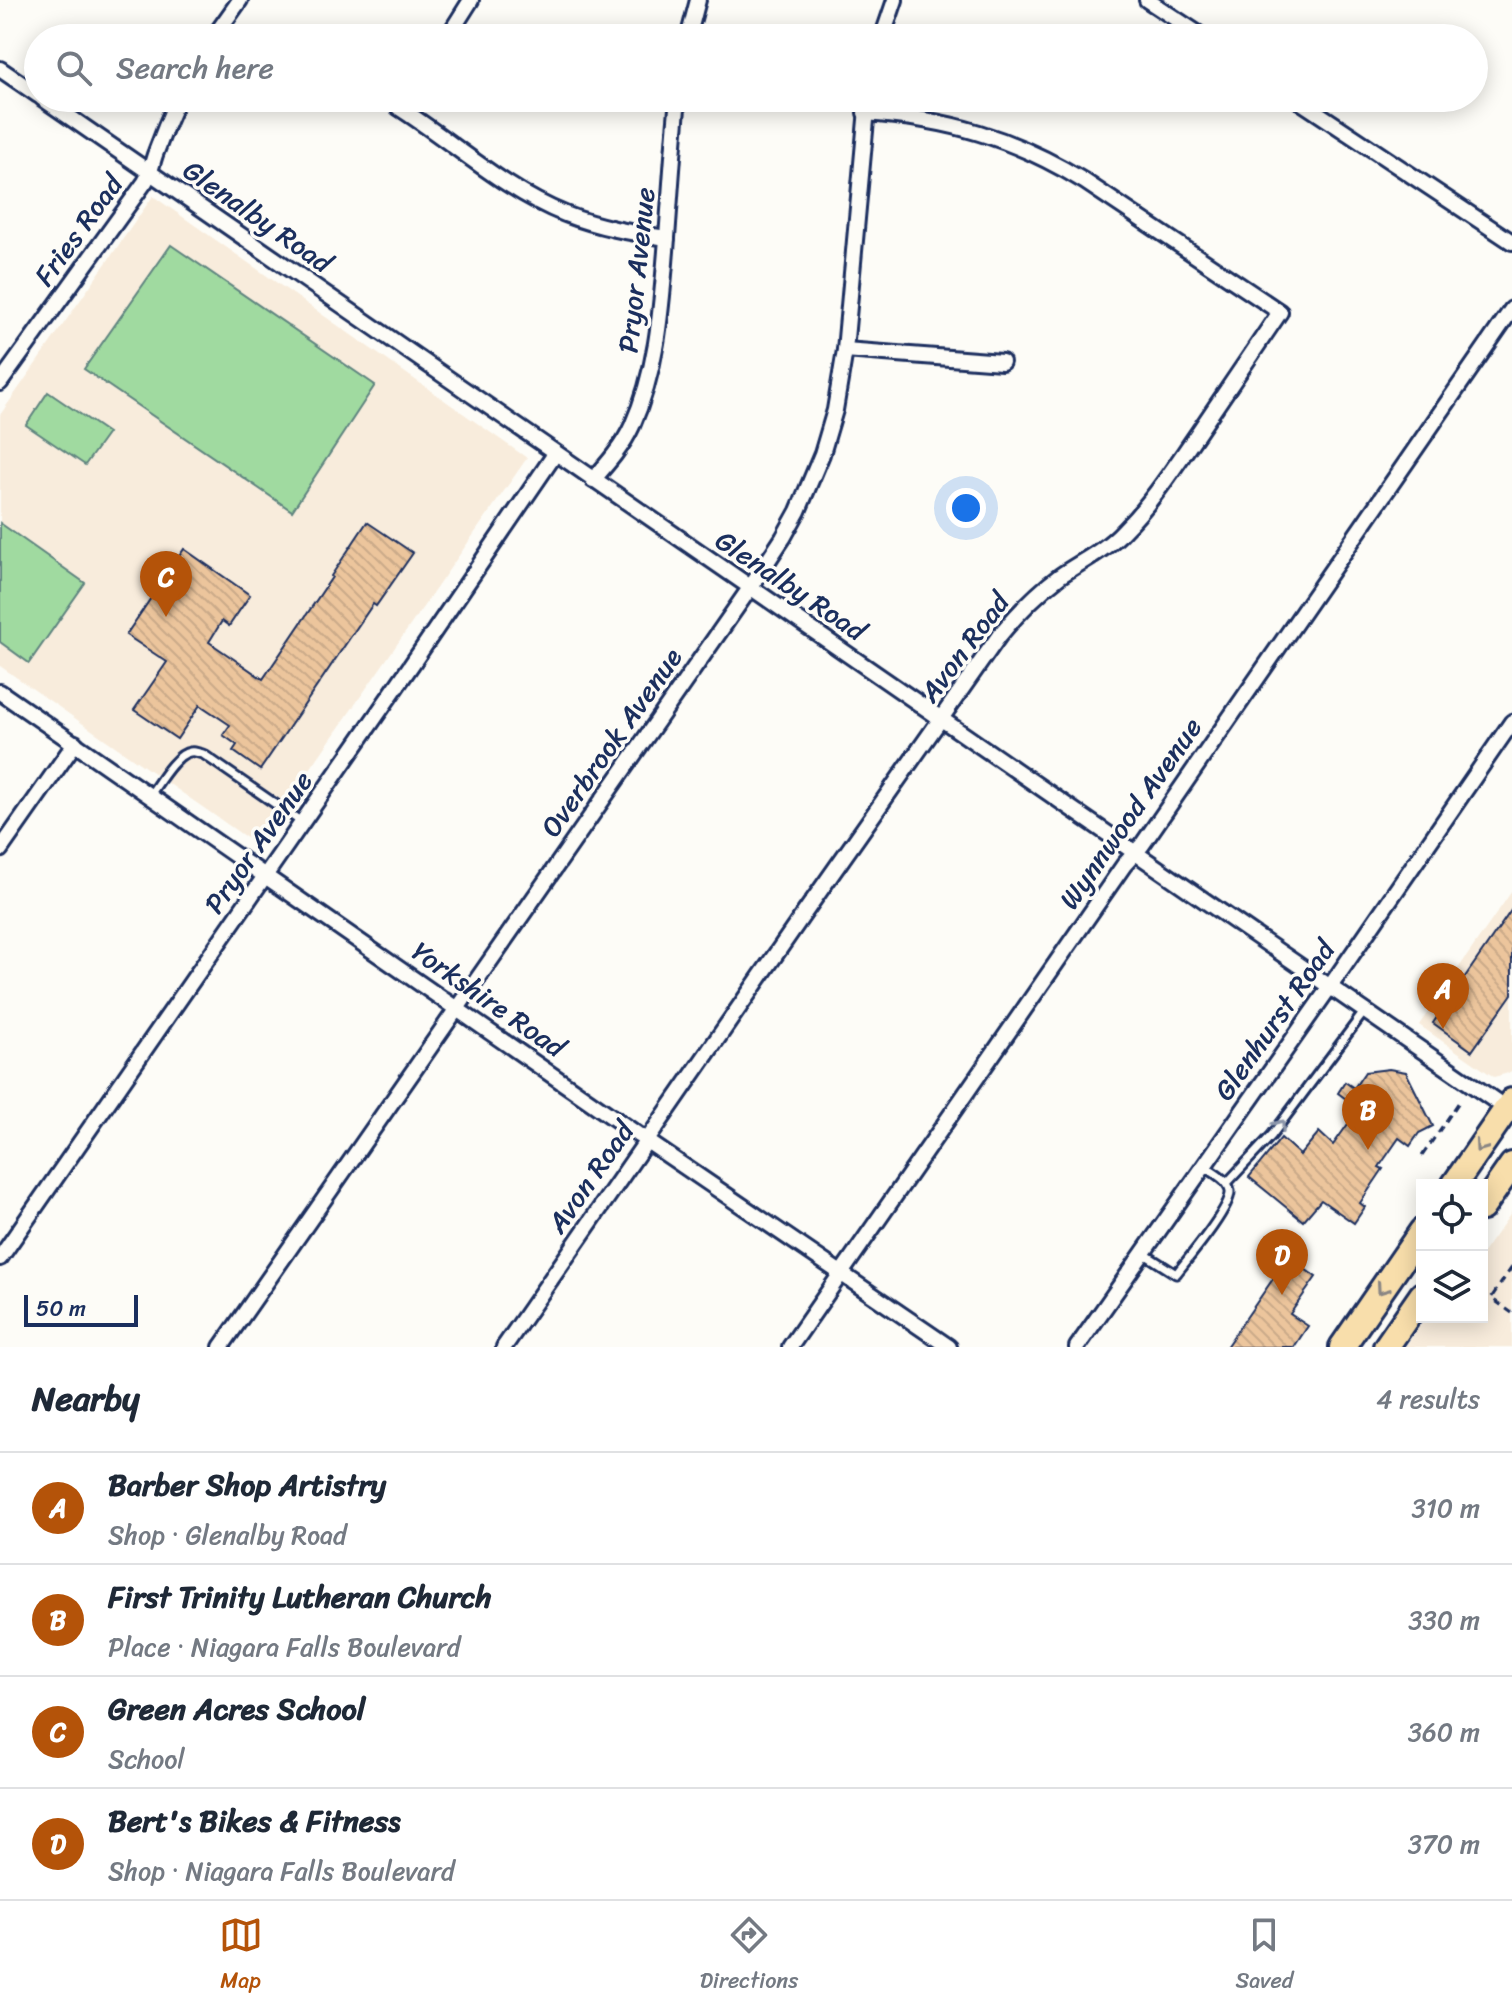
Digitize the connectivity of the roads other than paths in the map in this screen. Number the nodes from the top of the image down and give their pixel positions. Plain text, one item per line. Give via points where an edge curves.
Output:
1 (471, 0) edge
2 (698, 0) edge
3 (895, 0) edge
4 (1147, 0) edge
5 (235, 2) edge
6 (222, 24) edge
7 (456, 24) edge
8 (692, 24) edge
9 (887, 24) edge
10 (1184, 24) edge
11 (0, 69) edge
12 (24, 85) edge
13 (63, 112) edge
14 (172, 112) edge
15 (405, 112) edge
16 (677, 112) edge
17 (865, 112) edge
18 (891, 112) edge
19 (1316, 112) edge
20 (150, 173) junction
21 (667, 238) junction
22 (1512, 242) edge
23 (1512, 309) edge
24 (845, 350) junction
25 (1002, 362) dead end
26 (5, 367) edge
27 (0, 383) edge
28 (555, 454) junction
29 (593, 480) junction
30 (750, 588) junction
31 (0, 692) edge
32 (942, 719) junction
33 (1512, 722) edge
34 (75, 743) junction
35 (150, 795) junction
36 (303, 823) junction
37 (0, 850) edge
38 (1136, 852) junction
39 (266, 876) junction
40 (1329, 988) junction
41 (457, 1008) junction
42 (1364, 1012) junction
43 (1510, 1108) edge
44 (647, 1141) junction
45 (1512, 1165) edge
46 (1204, 1166) junction
47 (1458, 1179) edge
48 (1227, 1183) junction
49 (1488, 1199) edge
50 (1416, 1240) edge
51 (1143, 1253) junction
52 (0, 1258) edge
53 (842, 1273) junction
54 (1416, 1304) edge
55 (221, 1347) edge
56 (504, 1347) edge
57 (790, 1347) edge
58 (949, 1347) edge
59 (1077, 1347) edge
60 (1342, 1347) edge
61 (1386, 1347) edge

1 - 7 street
2 - 8 street
3 - 9 street
4 - 10 street
5 - 6 street
11 - 12 street, Glenalby Road
13 - 20 street, Glenalby Road
14 - 20 street, Fries Road
15 - 21 street via 563,213 604,227
16 - 21 street, Pryor Avenue
17 - 24 street, Overbrook Avenue
18 - 32 street, Avon Road via 986,133 1024,148 1084,181 1280,312 1139,514 1016,616
19 - 22 street
20 - 26 street, Fries Road
20 - 28 street, Glenalby Road
21 - 29 street, Pryor Avenue via 661,317 645,391 626,437
23 - 38 street, Wynnwood Avenue
24 - 25 street
24 - 30 street, Overbrook Avenue via 835,410 811,483
26 - 27 street, Fries Road
28 - 29 street, Glenalby Road
28 - 36 street, Pryor Avenue
29 - 30 street, Glenalby Road
30 - 32 street, Glenalby Road
30 - 41 street, Overbrook Avenue
31 - 34 street, Yorkshire Road
32 - 38 street, Glenalby Road
32 - 44 street, Avon Road
33 - 40 street, Glenhurst Road
34 - 35 street, Yorkshire Road
34 - 37 street
35 - 36 lane via 179,757 194,752
35 - 39 street, Yorkshire Road
36 - 39 street, Pryor Avenue
38 - 40 street, Glenalby Road
38 - 53 street, Wynnwood Avenue
39 - 41 street, Yorkshire Road
39 - 52 street, Pryor Avenue
40 - 42 street, Glenalby Road
40 - 46 street, Glenhurst Road
41 - 44 street, Yorkshire Road
41 - 55 street, Overbrook Avenue
42 - 43 street, Glenalby Road
48 -> 42 lane via 1272,1135
43 -> 47 main road
44 - 53 street, Yorkshire Road
44 - 56 street, Avon Road
45 - 49 main road
46 - 48 lane
46 - 51 street, Glenhurst Road
48 - 51 lane via 1231,1193 1226,1207 1176,1274
50 -> 60 main road
51 - 59 street, Glenhurst Road
53 - 57 street, Wynnwood Avenue
53 - 58 street, Yorkshire Road
54 - 61 main road

